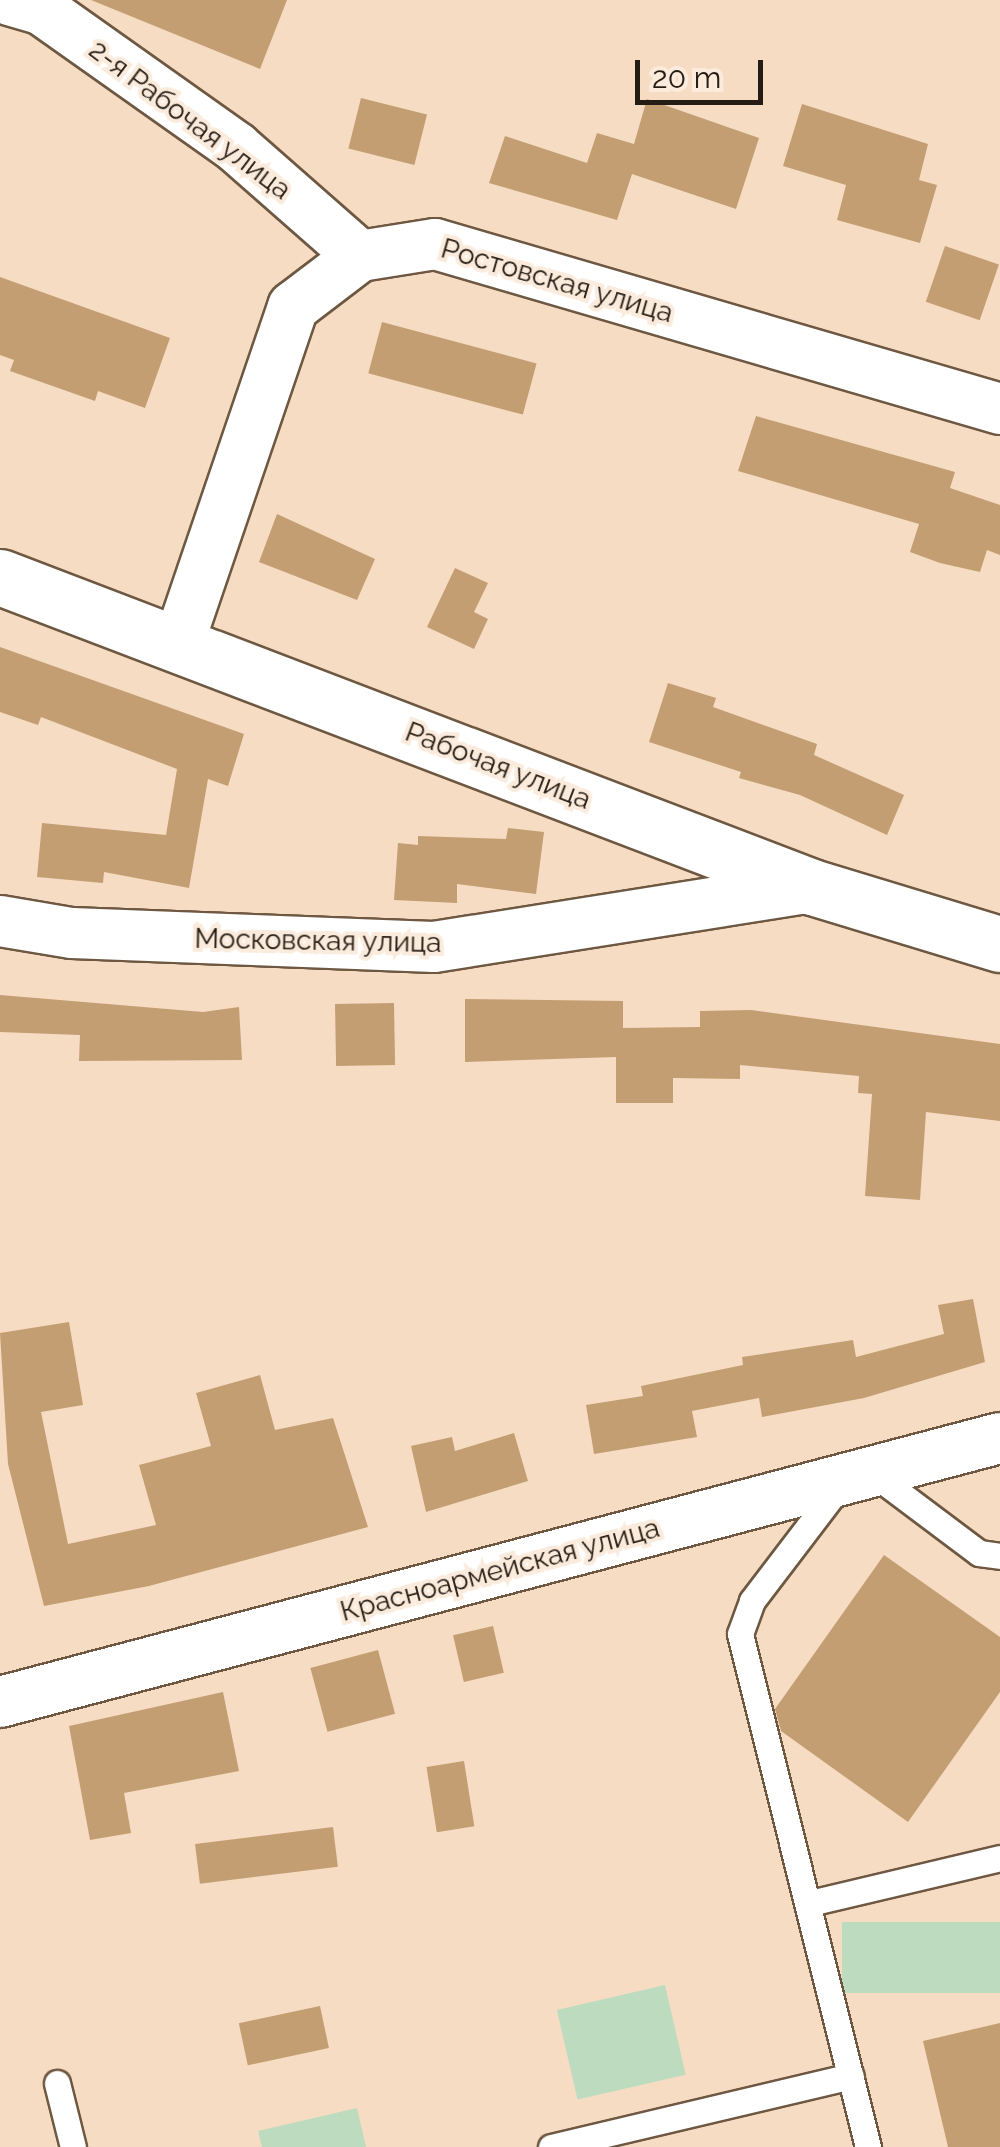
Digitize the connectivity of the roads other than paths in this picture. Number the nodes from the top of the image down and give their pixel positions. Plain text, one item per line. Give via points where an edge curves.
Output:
1 (10, 0) edge
2 (360, 256) junction
3 (1000, 409) edge
4 (0, 577) edge
5 (179, 642) junction
6 (812, 888) junction
7 (0, 922) edge
8 (1000, 944) edge
9 (1000, 1438) edge
10 (858, 1476) junction
11 (1000, 1556) edge
12 (0, 1702) edge
13 (1000, 1858) edge
14 (810, 1902) junction
15 (851, 2076) junction
16 (58, 2082) dead end
17 (73, 2147) edge
18 (551, 2147) edge
19 (868, 2147) edge

1 - 2 street, 2-я Рабочая улица via 41,9 237,148
2 - 3 street, Ростовская улица via 435,244
2 - 5 street, Ростовская улица via 293,307
4 - 5 street, Рабочая улица
5 - 6 street, Рабочая улица
6 - 7 street, Московская улица via 434,947 72,933
6 - 8 street, Рабочая улица
9 - 10 street, Красноармейская улица
10 - 11 lane via 979,1554
10 - 12 street, Красноармейская улица
10 - 14 lane via 752,1601 740,1634 785,1836
13 - 14 lane
14 - 15 lane
15 - 18 lane
15 - 19 lane
16 - 17 lane

